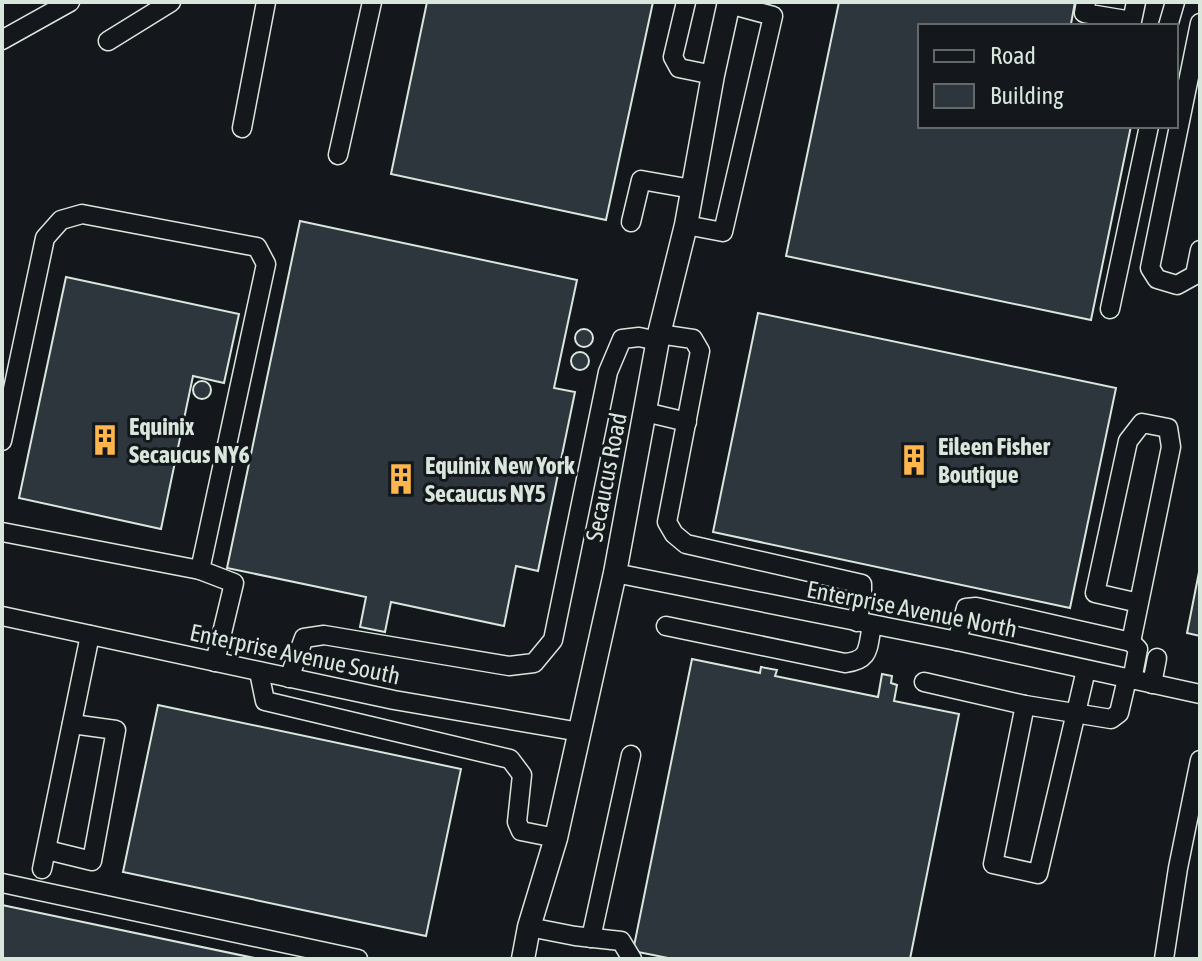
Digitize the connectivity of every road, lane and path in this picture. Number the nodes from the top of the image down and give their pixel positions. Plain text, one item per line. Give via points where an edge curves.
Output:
1 (171, 2) edge
2 (266, 2) edge
3 (372, 2) edge
4 (686, 2) edge
5 (1086, 2) edge
6 (1136, 2) edge
7 (1175, 2) edge
8 (65, 3) edge
9 (729, 3) edge
10 (1132, 21) junction
11 (1200, 23) edge
12 (1152, 24) edge
13 (1167, 24) edge
14 (2, 40) edge
15 (108, 41) dead end
16 (713, 75) junction
17 (1191, 115) edge
18 (242, 128) dead end
19 (1149, 128) edge
20 (338, 155) dead end
21 (692, 189) junction
22 (631, 222) dead end
23 (686, 225) junction
24 (1200, 250) edge
25 (1110, 309) dead end
26 (659, 337) junction
27 (645, 412) junction
28 (687, 422) junction
29 (2, 441) edge
30 (2, 532) edge
31 (200, 570) junction
32 (615, 573) junction
33 (1139, 603) junction
34 (3, 622) edge
35 (864, 624) junction
36 (666, 626) dead end
37 (90, 635) junction
38 (957, 641) junction
39 (1131, 642) junction
40 (1157, 658) dead end
41 (215, 662) junction
42 (1086, 670) junction
43 (259, 672) junction
44 (289, 678) junction
45 (1130, 680) junction
46 (924, 682) dead end
47 (1152, 684) junction
48 (1200, 694) edge
49 (394, 700) junction
50 (1025, 705) junction
51 (1075, 713) junction
52 (72, 724) junction
53 (389, 731) junction
54 (580, 732) junction
55 (631, 755) dead end
56 (1200, 760) edge
57 (556, 838) junction
58 (47, 850) junction
59 (42, 869) dead end
60 (2, 883) edge
61 (529, 927) junction
62 (591, 938) junction
63 (358, 959) edge
64 (523, 959) edge
65 (632, 959) edge
66 (1164, 959) edge

1 - 15 street
2 - 18 street
3 - 20 street
4 - 16 street via 673,57 679,68
5 - 10 street via 1084,13
6 - 10 street
7 - 13 street
8 - 14 street
9 - 16 main road, Secaucus Road
9 - 23 street via 773,16 723,232
10 - 12 street
11 - 17 street
16 - 21 main road, Secaucus Road
17 - 24 street via 1150,268 1157,279 1177,285 1195,275
19 - 25 street
21 - 22 street via 641,180
21 - 23 main road, Secaucus Road
23 - 26 main road, Secaucus Road
26 - 27 main road, Secaucus Road
26 - 28 street via 693,339 700,351
26 - 44 street via 622,339 608,372 553,640 534,663 509,666 324,635 304,638
27 - 28 street
27 - 32 main road, Secaucus Road
28 - 35 street via 667,522 674,534 686,544 862,584
29 - 31 street via 45,238 61,220 82,214 257,247 266,264
30 - 31 street
31 - 41 street via 234,583
32 - 35 street, Enterprise Avenue North
32 - 54 main road, Secaucus Road
33 - 33 street via 1171,447 1168,428 1142,423 1128,441 1095,593
33 - 39 street
34 - 37 street, Enterprise Avenue South
35 - 36 street via 864,657 845,663
35 - 38 street, Enterprise Avenue North
37 - 41 street, Enterprise Avenue South
37 - 52 street
38 - 39 street via 966,608 976,607
38 - 42 street, Enterprise Avenue North
39 - 45 street via 1138,649
40 - 47 street
41 - 43 street, Enterprise Avenue South
42 - 45 street, Enterprise Avenue North
42 - 51 street
43 - 44 street, Enterprise Avenue South
43 - 53 street via 265,701
44 - 49 street, Enterprise Avenue South
45 - 47 street, Enterprise Avenue North
45 - 51 street via 1119,713 1111,719
46 - 50 street
47 - 48 street, Enterprise Avenue North
49 - 53 street
49 - 54 street, Enterprise Avenue South
50 - 51 street
50 - 51 street via 993,864 1038,874
52 - 58 street
52 - 58 street via 116,730 92,861
53 - 57 street via 510,759 522,775 519,828
54 - 57 main road, Secaucus Road
55 - 62 street
56 - 66 street
57 - 61 main road, Secaucus Road
58 - 59 street
60 - 63 street
61 - 62 street
61 - 64 main road, Secaucus Road
62 - 65 street via 621,941

